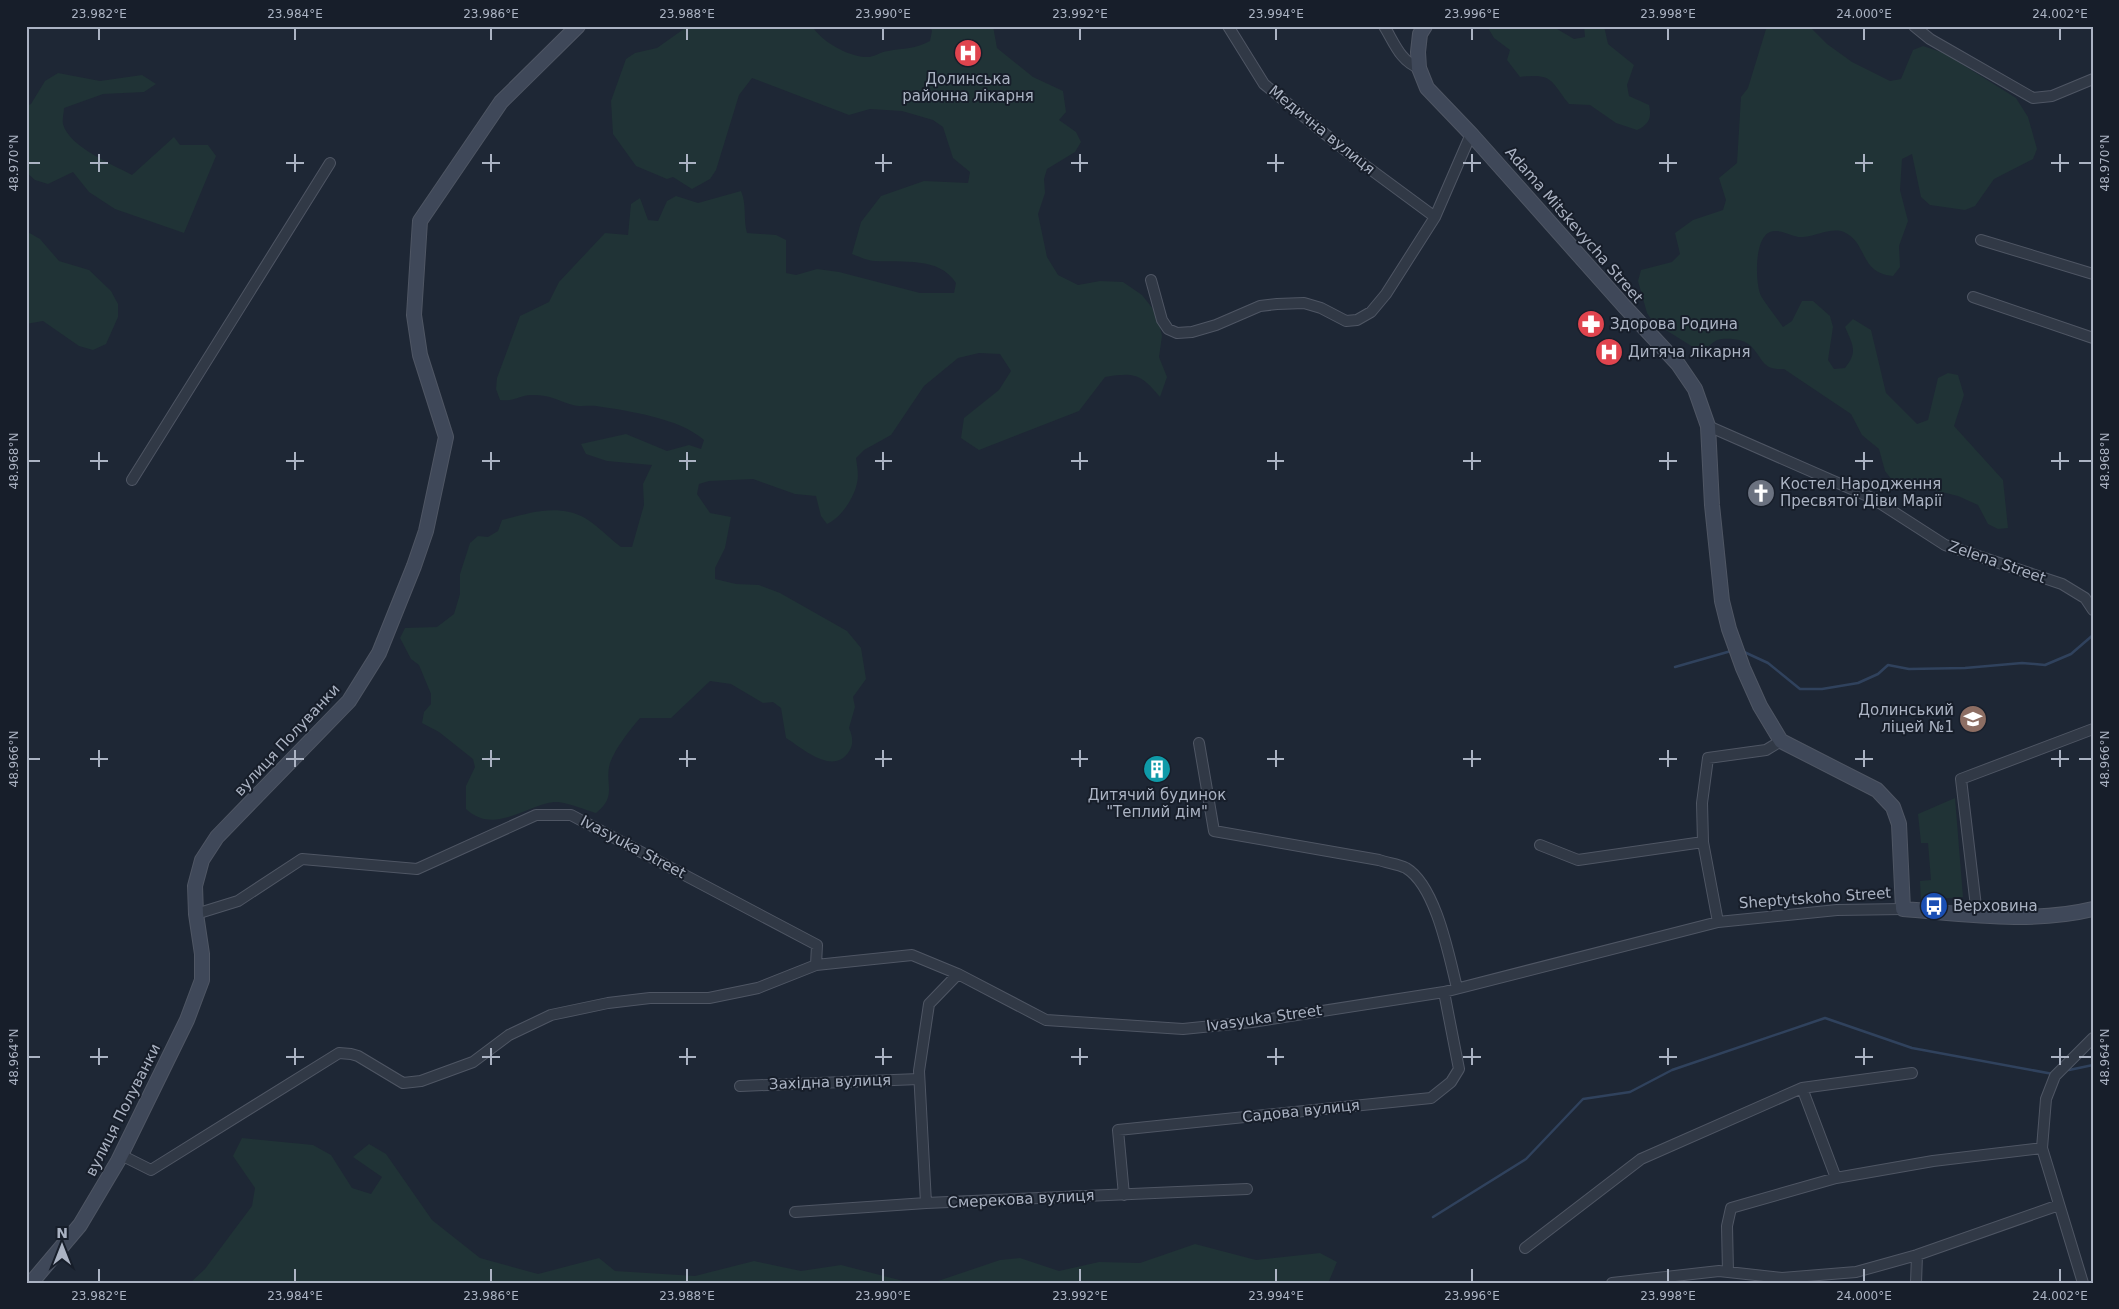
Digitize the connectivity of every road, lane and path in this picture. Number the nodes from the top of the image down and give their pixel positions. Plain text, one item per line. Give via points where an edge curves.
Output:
1 (578, 26) edge
2 (1228, 26) edge
3 (1384, 26) edge
4 (1425, 26) edge
5 (1914, 26) edge
6 (1419, 68) junction
7 (2093, 79) edge
8 (1472, 134) junction
9 (330, 163) dead end
10 (1435, 217) junction
11 (1981, 240) dead end
12 (2093, 274) edge
13 (1151, 280) dead end
14 (1973, 297) dead end
15 (2093, 338) edge
16 (1708, 426) junction
17 (132, 480) dead end
18 (2093, 610) edge
19 (2093, 729) edge
20 (1781, 741) junction
21 (1199, 743) dead end
22 (1703, 842) junction
23 (1540, 845) dead end
24 (1903, 908) junction
25 (2092, 909) edge
26 (196, 914) junction
27 (2093, 914) edge
28 (1977, 915) junction
29 (1718, 922) junction
30 (816, 965) junction
31 (958, 974) junction
32 (1457, 988) junction
33 (1444, 992) junction
34 (2093, 1038) edge
35 (1912, 1073) dead end
36 (919, 1079) junction
37 (740, 1086) dead end
38 (1802, 1088) junction
39 (2042, 1148) junction
40 (121, 1155) junction
41 (1836, 1178) junction
42 (1247, 1189) dead end
43 (1124, 1195) junction
44 (926, 1203) junction
45 (2059, 1205) junction
46 (796, 1212) dead end
47 (1524, 1248) dead end
48 (1917, 1255) junction
49 (1728, 1272) junction
50 (31, 1283) edge
51 (1612, 1283) edge
52 (1916, 1283) edge
53 (2083, 1283) edge

1 - 26 street, вулиця Полуванки via 501,102 420,221 414,315 420,355 446,437 426,531 379,653 349,701 217,837 202,860 195,886
2 - 10 street, Медична вулиця via 1264,84 1351,155
3 - 6 street via 1404,59
4 - 6 street, Adama Mitskevycha Street via 1420,34
5 - 7 street via 2033,98 2052,96
6 - 8 street, Adama Mitskevycha Street via 1427,88
8 - 10 street
8 - 16 street, Adama Mitskevycha Street via 1678,364 1695,389
9 - 17 street
10 - 13 street via 1386,294 1371,312 1357,320 1346,321 1304,303 1276,304 1260,306 1192,332 1177,333 1162,320
11 - 12 street
14 - 15 street
16 - 18 street, Zelena Street via 1872,498 1945,545 2062,584 2085,598
16 - 20 street, Adama Mitskevycha Street via 1722,601 1743,668
19 - 28 street via 1961,779
20 - 22 street via 1766,750 1708,758 1702,802
20 - 24 street via 1877,790 1893,807 1899,824
21 - 32 street via 1214,831 1379,860 1406,868 1432,901
22 - 23 street via 1578,860
22 - 29 street
24 - 28 street, Sheptytskoho Street
24 - 29 street, Sheptytskoho Street via 1837,910
25 - 27 street
25 - 28 street, Sheptytskoho Street via 2038,917
26 - 30 street, Ivasyuka Street via 238,901 302,859 417,869 536,815 571,815 817,945
26 - 40 street, вулиця Полуванки via 202,980 187,1020
29 - 32 street, Ivasyuka Street
30 - 31 street, Ivasyuka Street via 912,956
30 - 40 street, Ivasyuka Street via 758,988 709,998 608,1002 551,1015 509,1036 473,1062 421,1082 403,1083 358,1056 339,1054 151,1170
31 - 33 street, Ivasyuka Street via 1046,1020 1183,1029 1252,1022
31 - 36 street via 929,1004
32 - 33 street, Ivasyuka Street
33 - 43 street, Садова вулиця via 1458,1068 1451,1082 1431,1098 1118,1130
34 - 39 street via 2055,1076 2046,1099
35 - 38 street
36 - 37 street, Західна вулиця
36 - 44 street
38 - 41 street
38 - 47 street via 1641,1159
39 - 41 street via 1934,1161
39 - 45 street
40 - 50 street, вулиця Полуванки via 80,1226
41 - 49 street via 1730,1208
42 - 43 street, Смерекова вулиця
43 - 44 street, Смерекова вулиця
44 - 46 street, Смерекова вулиця
45 - 48 street
45 - 53 street
48 - 49 street via 1856,1272 1782,1278
48 - 52 street
49 - 51 street

